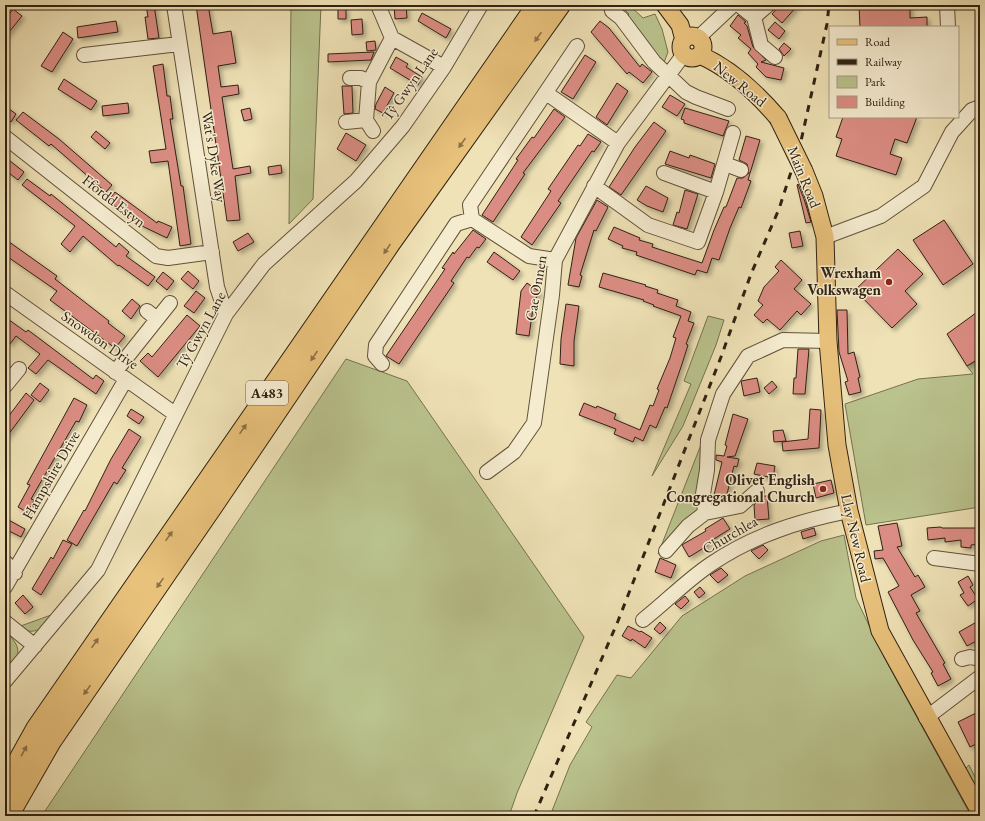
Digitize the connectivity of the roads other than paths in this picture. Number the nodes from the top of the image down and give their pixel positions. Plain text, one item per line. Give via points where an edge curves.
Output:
1 (174, 5) edge
2 (378, 5) edge
3 (481, 5) edge
4 (536, 5) edge
5 (560, 5) edge
6 (665, 5) edge
7 (733, 5) edge
8 (739, 5) edge
9 (768, 5) edge
10 (947, 5) edge
11 (619, 14) dead end
12 (754, 17) junction
13 (948, 26) edge
14 (392, 38) junction
15 (179, 44) junction
16 (577, 46) dead end
17 (691, 47) junction
18 (84, 55) dead end
19 (775, 57) dead end
20 (444, 67) junction
21 (669, 76) junction
22 (350, 78) dead end
23 (369, 82) junction
24 (546, 93) junction
25 (980, 108) edge
26 (728, 109) dead end
27 (778, 118) joint
28 (951, 118) edge
29 (346, 122) dead end
30 (952, 132) junction
31 (733, 133) dead end
32 (5, 137) edge
33 (618, 143) junction
34 (724, 164) junction
35 (741, 170) dead end
36 (664, 173) dead end
37 (594, 186) junction
38 (716, 192) junction
39 (472, 219) junction
40 (825, 237) junction
41 (212, 252) junction
42 (555, 260) junction
43 (5, 294) edge
44 (170, 303) dead end
45 (226, 314) junction
46 (828, 341) junction
47 (382, 364) dead end
48 (19, 369) dead end
49 (120, 376) junction
50 (5, 386) edge
51 (175, 414) junction
52 (487, 472) dead end
53 (757, 491) dead end
54 (849, 511) junction
55 (705, 513) junction
56 (666, 551) dead end
57 (934, 558) dead end
58 (5, 562) edge
59 (980, 564) edge
60 (15, 573) junction
61 (5, 588) edge
62 (643, 620) dead end
63 (5, 622) edge
64 (35, 646) junction
65 (962, 659) dead end
66 (980, 659) edge
67 (980, 677) edge
68 (5, 681) edge
69 (926, 718) junction
70 (5, 785) edge
71 (980, 812) edge
72 (8, 816) edge

1 - 15 street, Wat's Dyke Way
2 - 14 street
3 - 20 street, Tŷ Gwyn Lane
70 -> 4 highway, A483 via 36,729
5 -> 72 highway, A483 via 391,242 51,741
6 - 17 main road via 680,25
7 - 17 street, Cae Onnen
8 - 12 street
9 - 12 street
10 - 13 street
11 - 21 street via 654,62
12 - 19 street via 761,45
14 - 20 street
14 - 23 street
15 - 18 street
15 - 41 street, Wat's Dyke Way
16 - 24 street
17 - 21 street, Cae Onnen
17 - 27 main road, New Road via 735,76 764,101
20 - 45 street, Tŷ Gwyn Lane via 403,126 356,181 264,264
21 - 26 street via 686,92 708,97
21 - 33 street, Cae Onnen
22 - 23 street via 362,78
23 - 29 street via 370,126
24 - 33 street
24 - 39 street via 470,205
25 - 30 street via 972,110
27 - 40 main road, Main Road, bridge via 814,196
28 - 30 street
30 - 40 street via 924,186 881,216
31 - 34 street
32 - 41 street, Ffordd Estyn via 156,256 168,258
33 - 37 street, Cae Onnen
34 - 35 street
34 - 38 street
36 - 38 street
37 - 38 street via 648,225 698,242
37 - 42 street, Cae Onnen
39 - 42 street via 529,256
39 - 47 street via 456,224 376,345 375,356
40 - 46 main road, Llay New Road
41 - 45 street, Wat's Dyke Way via 217,287
42 - 52 street, Cae Onnen via 534,423 514,452
43 - 49 street, Snowdon Drive
44 - 49 street, Hampshire Drive via 152,315
45 - 51 street, Tŷ Gwyn Lane
46 - 54 main road, Llay New Road via 837,445
46 - 55 street via 783,340 748,356 724,394 708,440 707,470 702,494
48 - 50 street
49 - 51 street, Snowdon Drive
49 - 60 street, Hampshire Drive
51 - 64 street, Tŷ Gwyn Lane via 98,570
53 - 55 street via 740,506
54 - 62 street, Churchlea via 806,520 766,533 711,564
54 - 69 main road, Llay New Road via 880,631
55 - 56 street via 688,526
57 - 59 street
58 - 60 street
60 - 61 street, Hampshire Drive
63 - 64 street
64 - 68 street, Tŷ Gwyn Lane
65 - 66 street
67 - 69 street
69 - 71 main road, Llay New Road

